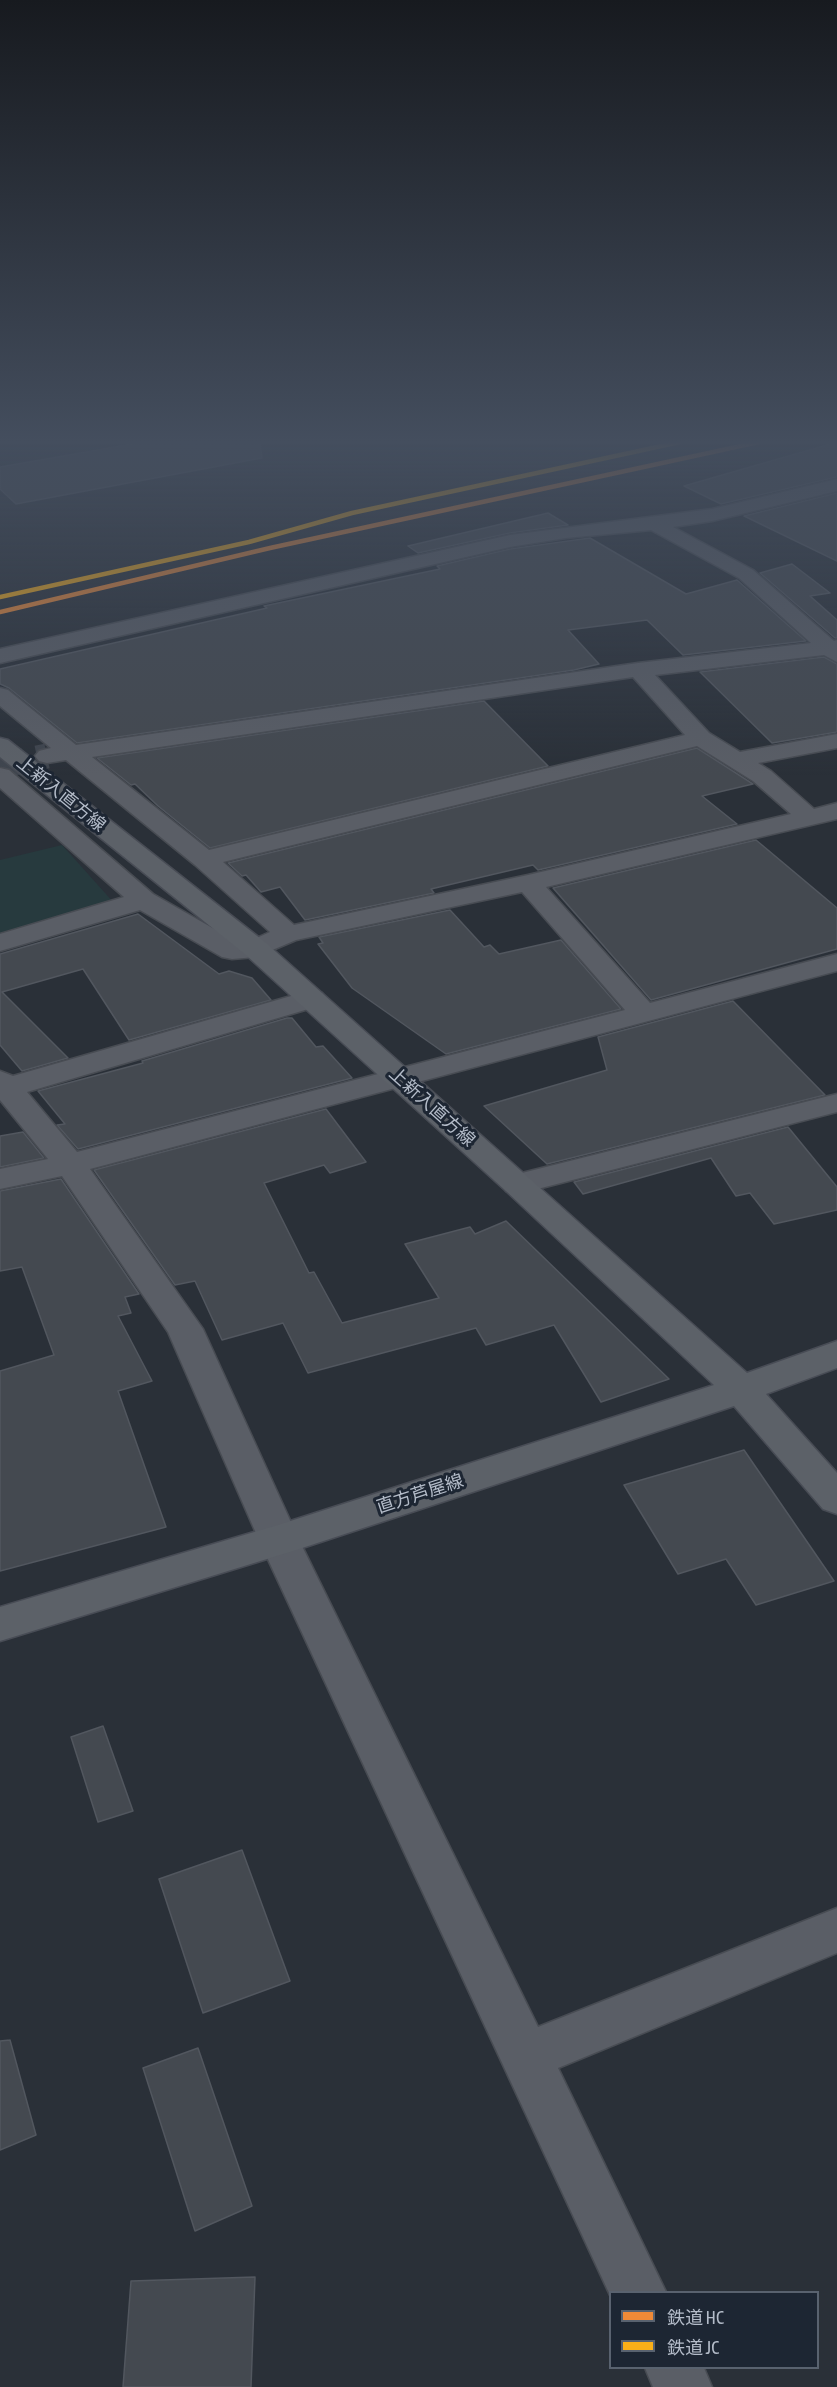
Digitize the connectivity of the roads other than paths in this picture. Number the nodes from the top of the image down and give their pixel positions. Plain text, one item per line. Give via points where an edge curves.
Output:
1 (455, 553) edge
2 (708, 553) edge
3 (834, 650) edge
4 (0, 656) edge
5 (638, 670) junction
6 (0, 695) edge
7 (701, 738) junction
8 (837, 741) edge
9 (0, 745) edge
10 (57, 754) junction
11 (736, 760) junction
12 (0, 775) edge
13 (837, 811) edge
14 (810, 818) junction
15 (204, 859) junction
16 (528, 883) junction
17 (143, 900) junction
18 (288, 934) junction
19 (0, 943) edge
20 (256, 949) junction
21 (837, 962) edge
22 (312, 999) junction
23 (644, 1014) junction
24 (400, 1079) junction
25 (3, 1084) edge
26 (837, 1103) edge
27 (70, 1164) junction
28 (0, 1179) edge
29 (518, 1184) junction
30 (837, 1354) edge
31 (741, 1389) junction
32 (837, 1498) edge
33 (279, 1540) junction
34 (0, 1624) edge
35 (837, 1930) edge
36 (525, 2056) junction
37 (638, 2291) edge
38 (675, 2369) edge
39 (683, 2387) edge

1 - 4 street
2 - 3 street via 746,574
3 - 5 street
5 - 7 street
5 - 10 street
6 - 10 street
7 - 11 street
7 - 15 street
8 - 11 street
9 - 20 main road, 上新入直方線
10 - 15 street
11 - 14 street via 762,776
12 - 17 street
13 - 14 street
14 - 16 street
15 - 18 street
16 - 18 street
16 - 23 street
17 - 19 street
17 - 20 street via 232,951
18 - 20 street
20 - 22 main road, 上新入直方線
21 - 23 street
22 - 24 main road, 上新入直方線
22 - 25 street
23 - 24 street
24 - 27 street
24 - 29 main road, 上新入直方線
25 - 27 street
26 - 29 street
27 - 28 street
27 - 33 street via 185,1329
29 - 31 main road, 上新入直方線
30 - 31 main road, 直方芦屋線
31 - 32 main road, 上新入直方線
31 - 33 main road, 直方芦屋線
33 - 34 main road, 直方芦屋線
33 - 36 street
35 - 36 street
36 - 37 street
38 - 39 street

